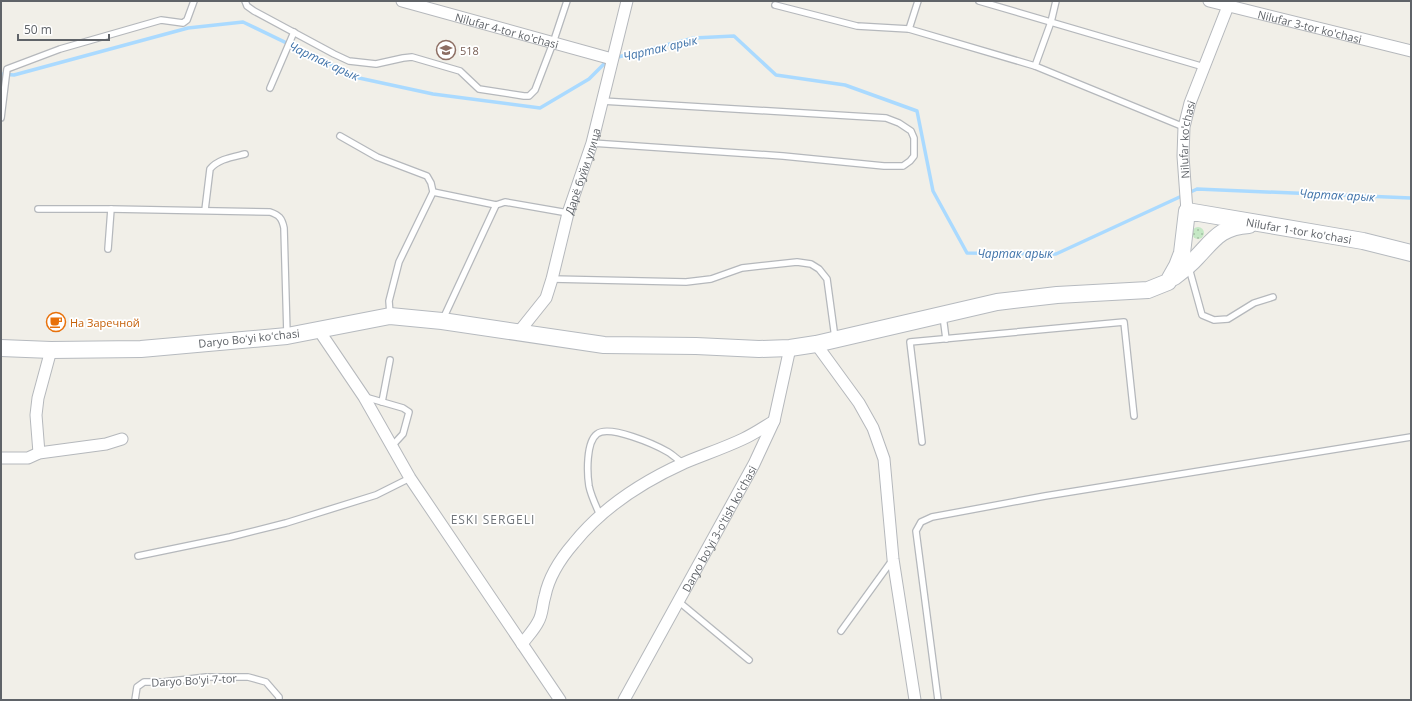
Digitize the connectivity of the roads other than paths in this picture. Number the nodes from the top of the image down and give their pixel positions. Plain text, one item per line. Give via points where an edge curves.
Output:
1 (194, 1) edge
2 (245, 1) edge
3 (402, 1) edge
4 (567, 1) edge
5 (628, 1) edge
6 (918, 1) edge
7 (979, 1) edge
8 (1056, 1) edge
9 (1209, 1) edge
10 (1229, 4) edge
11 (775, 5) dead end
12 (1051, 22) junction
13 (909, 29) junction
14 (294, 32) junction
15 (553, 43) junction
16 (1411, 51) edge
17 (612, 59) junction
18 (1035, 66) junction
19 (1204, 67) junction
20 (4, 70) edge
21 (270, 88) dead end
22 (602, 101) junction
23 (1, 118) edge
24 (1184, 128) junction
25 (340, 136) dead end
26 (592, 143) junction
27 (245, 154) dead end
28 (433, 192) junction
29 (496, 204) junction
30 (38, 209) dead end
31 (111, 209) junction
32 (205, 210) junction
33 (1187, 211) junction
34 (568, 213) junction
35 (1268, 224) junction
36 (108, 249) dead end
37 (1411, 253) edge
38 (1188, 266) junction
39 (552, 279) junction
40 (1168, 282) junction
41 (1273, 297) dead end
42 (942, 314) junction
43 (390, 316) junction
44 (442, 321) junction
45 (318, 329) junction
46 (518, 333) junction
47 (287, 336) junction
48 (836, 339) junction
49 (946, 339) junction
50 (816, 344) junction
51 (1, 348) edge
52 (790, 348) junction
53 (51, 350) junction
54 (390, 360) dead end
55 (364, 397) junction
56 (382, 402) junction
57 (1134, 416) dead end
58 (774, 421) junction
59 (1411, 437) edge
60 (122, 439) dead end
61 (922, 442) dead end
62 (392, 446) junction
63 (39, 453) junction
64 (1, 458) edge
65 (683, 464) junction
66 (410, 478) junction
67 (600, 515) junction
68 (138, 556) dead end
69 (893, 559) junction
70 (678, 601) junction
71 (840, 630) dead end
72 (522, 644) junction
73 (749, 660) dead end
74 (135, 700) edge
75 (279, 700) edge
76 (560, 700) edge
77 (624, 700) edge
78 (915, 700) edge
79 (938, 700) edge

1 - 20 lane via 187,20 183,23 161,20 60,49
2 - 14 lane via 254,11
3 - 15 street, Nilufar 4-tor ko'chasi
4 - 15 lane
5 - 17 street, Дарё буйи улица
6 - 13 lane
7 - 12 lane
8 - 12 lane
9 - 10 street, Nilufar 3-tor ko'chasi
10 - 16 street, Nilufar 3-tor ko'chasi
10 - 19 street, Nilufar ko'chasi
11 - 13 lane via 857,26
12 - 18 lane
12 - 19 lane
13 - 18 lane
14 - 15 lane via 349,61 376,64 412,57 460,71 479,89 524,96 529,96 535,90
14 - 21 lane
15 - 17 street, Nilufar 4-tor ko'chasi
17 - 22 street, Дарё буйи улица
18 - 24 lane
19 - 24 street, Nilufar ko'chasi via 1190,102
20 - 23 lane
22 - 26 street, Дарё буйи улица
22 - 26 lane via 886,118 911,131 914,138 914,156 903,166 884,166 783,156
24 - 33 street, Nilufar ko'chasi via 1183,156
25 - 28 lane via 377,156 427,176 432,183
26 - 34 street, Дарё буйи улица
27 - 32 lane via 219,162 210,170
28 - 29 lane
28 - 43 lane via 399,262 389,301
29 - 34 lane via 506,202
29 - 44 lane
30 - 31 lane
31 - 32 lane
31 - 36 lane
32 - 47 lane via 270,212 282,219
33 - 35 street, Nilufar 1-tor ko'chasi
33 - 40 street, Nilufar ko'chasi via 1180,259
34 - 39 street, Дарё буйи улица
35 - 37 street, Nilufar 1-tor ko'chasi via 1363,241
35 - 38 street via 1238,226 1222,232
38 - 40 street
38 - 41 lane via 1202,315 1214,320 1228,319 1254,303
39 - 46 street, Дарё буйи улица via 546,298
39 - 48 lane via 686,282 711,279 742,268 798,262 811,264 827,279
40 - 42 street, Daryo Boʻyi koʻchasi via 1148,290 1057,295 997,302
42 - 48 street, Daryo Boʻyi koʻchasi
42 - 49 lane
43 - 44 street, Daryo Boʻyi koʻchasi
43 - 45 street, Daryo Boʻyi koʻchasi
44 - 46 street, Daryo Boʻyi koʻchasi
45 - 47 street, Daryo Boʻyi koʻchasi
45 - 55 street
46 - 52 street, Daryo Boʻyi koʻchasi via 604,345
47 - 53 street, Daryo Boʻyi koʻchasi via 141,349
48 - 50 street, Daryo Boʻyi koʻchasi
49 - 57 lane via 1124,322
49 - 61 lane via 910,342
50 - 52 street, Daryo Boʻyi koʻchasi
50 - 69 street via 859,403 880,446 884,459
51 - 53 street, Daryo Boʻyi koʻchasi
52 - 58 street, Daryo bo'yi 3-o'tish ko'chasi
53 - 63 street via 36,415
54 - 56 lane
55 - 56 lane
55 - 62 street
56 - 62 lane via 409,412 403,434
58 - 65 street via 744,439
58 - 70 street, Daryo bo'yi 3-o'tish ko'chasi via 754,464
59 - 79 lane via 1045,496 932,517 921,522 916,531
60 - 63 street via 106,444
62 - 66 street
63 - 64 street via 28,458
65 - 67 street via 617,500
65 - 67 lane via 668,452 626,434 605,430 597,433 591,440 588,451 589,486
66 - 68 lane via 376,495 286,523
66 - 72 street
67 - 72 street via 559,562 550,580 538,624
69 - 71 lane
69 - 78 street
70 - 73 lane
70 - 77 street, Daryo bo'yi 3-o'tish ko'chasi
72 - 76 street
74 - 75 lane, Daryo Bo'yi 7-tor via 137,687 144,682 206,677 248,677 266,682

